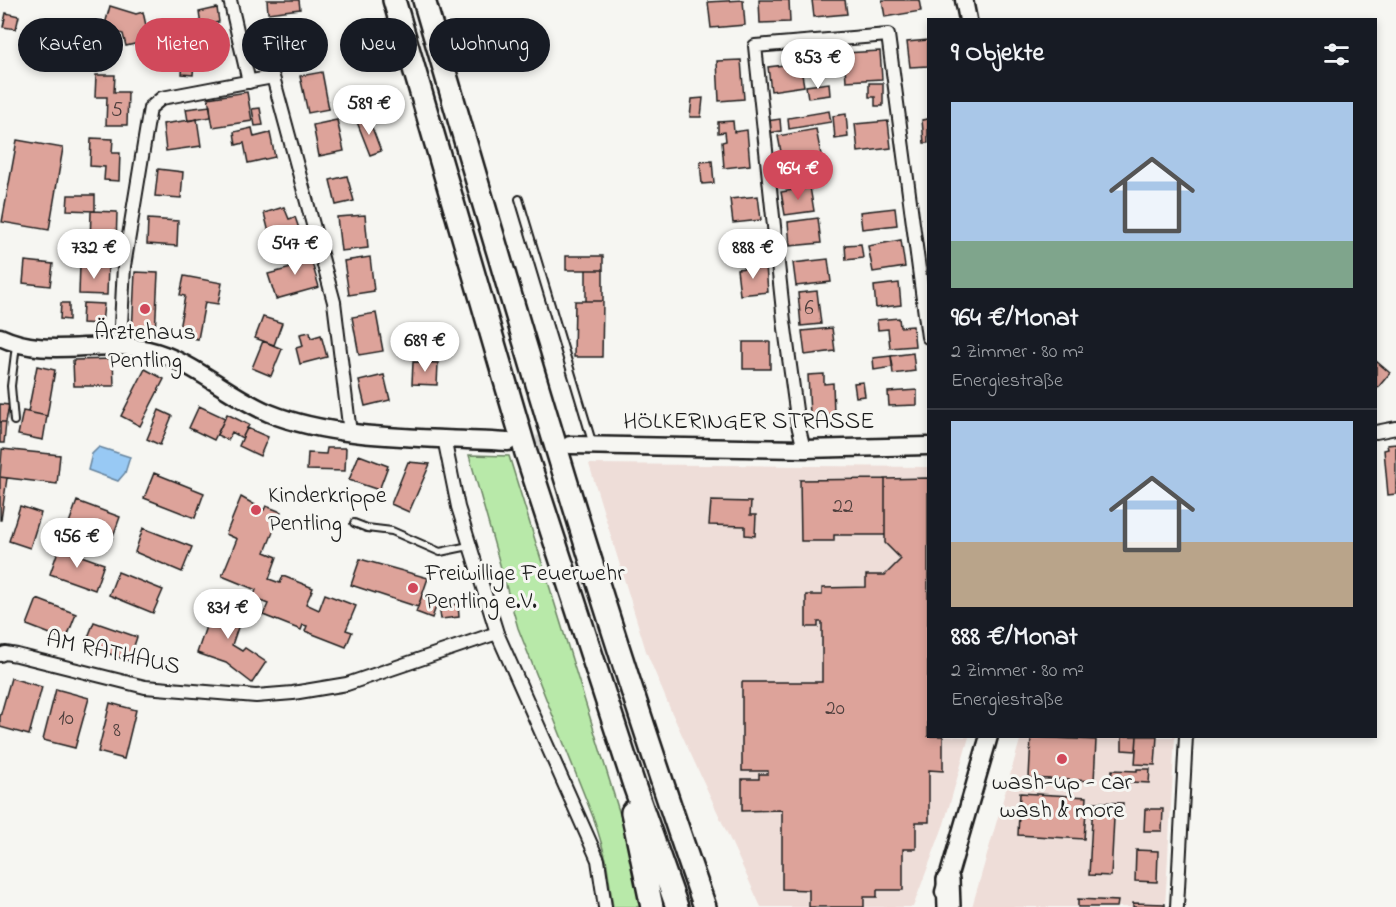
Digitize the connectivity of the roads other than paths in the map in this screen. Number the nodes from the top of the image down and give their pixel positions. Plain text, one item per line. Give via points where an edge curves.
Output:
1 (230, 0) edge
2 (394, 0) edge
3 (423, 0) edge
4 (964, 0) edge
5 (968, 18) edge
6 (249, 82) junction
7 (519, 199) dead end
8 (927, 329) edge
9 (0, 337) edge
10 (16, 344) junction
11 (120, 345) junction
12 (14, 421) dead end
13 (1396, 428) edge
14 (1377, 432) edge
15 (350, 433) junction
16 (444, 438) junction
17 (508, 442) tunnel mouth
18 (570, 445) tunnel mouth
19 (593, 445) junction
20 (927, 446) edge
21 (804, 449) junction
22 (354, 523) dead end
23 (470, 546) junction
24 (497, 633) junction
25 (0, 655) edge
26 (988, 738) edge
27 (1186, 738) edge
28 (634, 784) junction
29 (948, 880) junction
30 (604, 907) edge
31 (652, 907) edge
32 (677, 907) edge
33 (705, 907) edge
34 (939, 907) edge
35 (949, 907) edge
36 (1177, 907) edge

1 - 6 street
2 - 28 highway via 526,453
3 - 33 highway via 558,459 659,777
4 - 5 street
6 - 11 street via 162,98 150,108 124,266
6 - 15 street via 273,77 334,302
7 - 19 lane
8 - 21 street via 888,35 755,46 784,321
9 - 10 street
10 - 11 street via 36,349
10 - 12 lane via 11,386
11 - 15 street via 174,358 267,412 302,425
13 - 14 street
15 - 16 street
16 - 17 street
16 - 23 street
18 - 19 street, HÖLKERINGER STRASSE
19 - 21 street, HÖLKERINGER STRASSE
20 - 21 street, HÖLKERINGER STRASSE
22 - 23 lane via 392,531 440,552
23 - 24 street
24 - 25 street, AM RATHAUS via 347,684 256,696 145,687 17,655
24 - 30 street via 598,860
26 - 29 street
27 - 36 street
28 - 31 highway via 631,806
28 - 32 highway
29 - 34 street
29 - 35 highway

